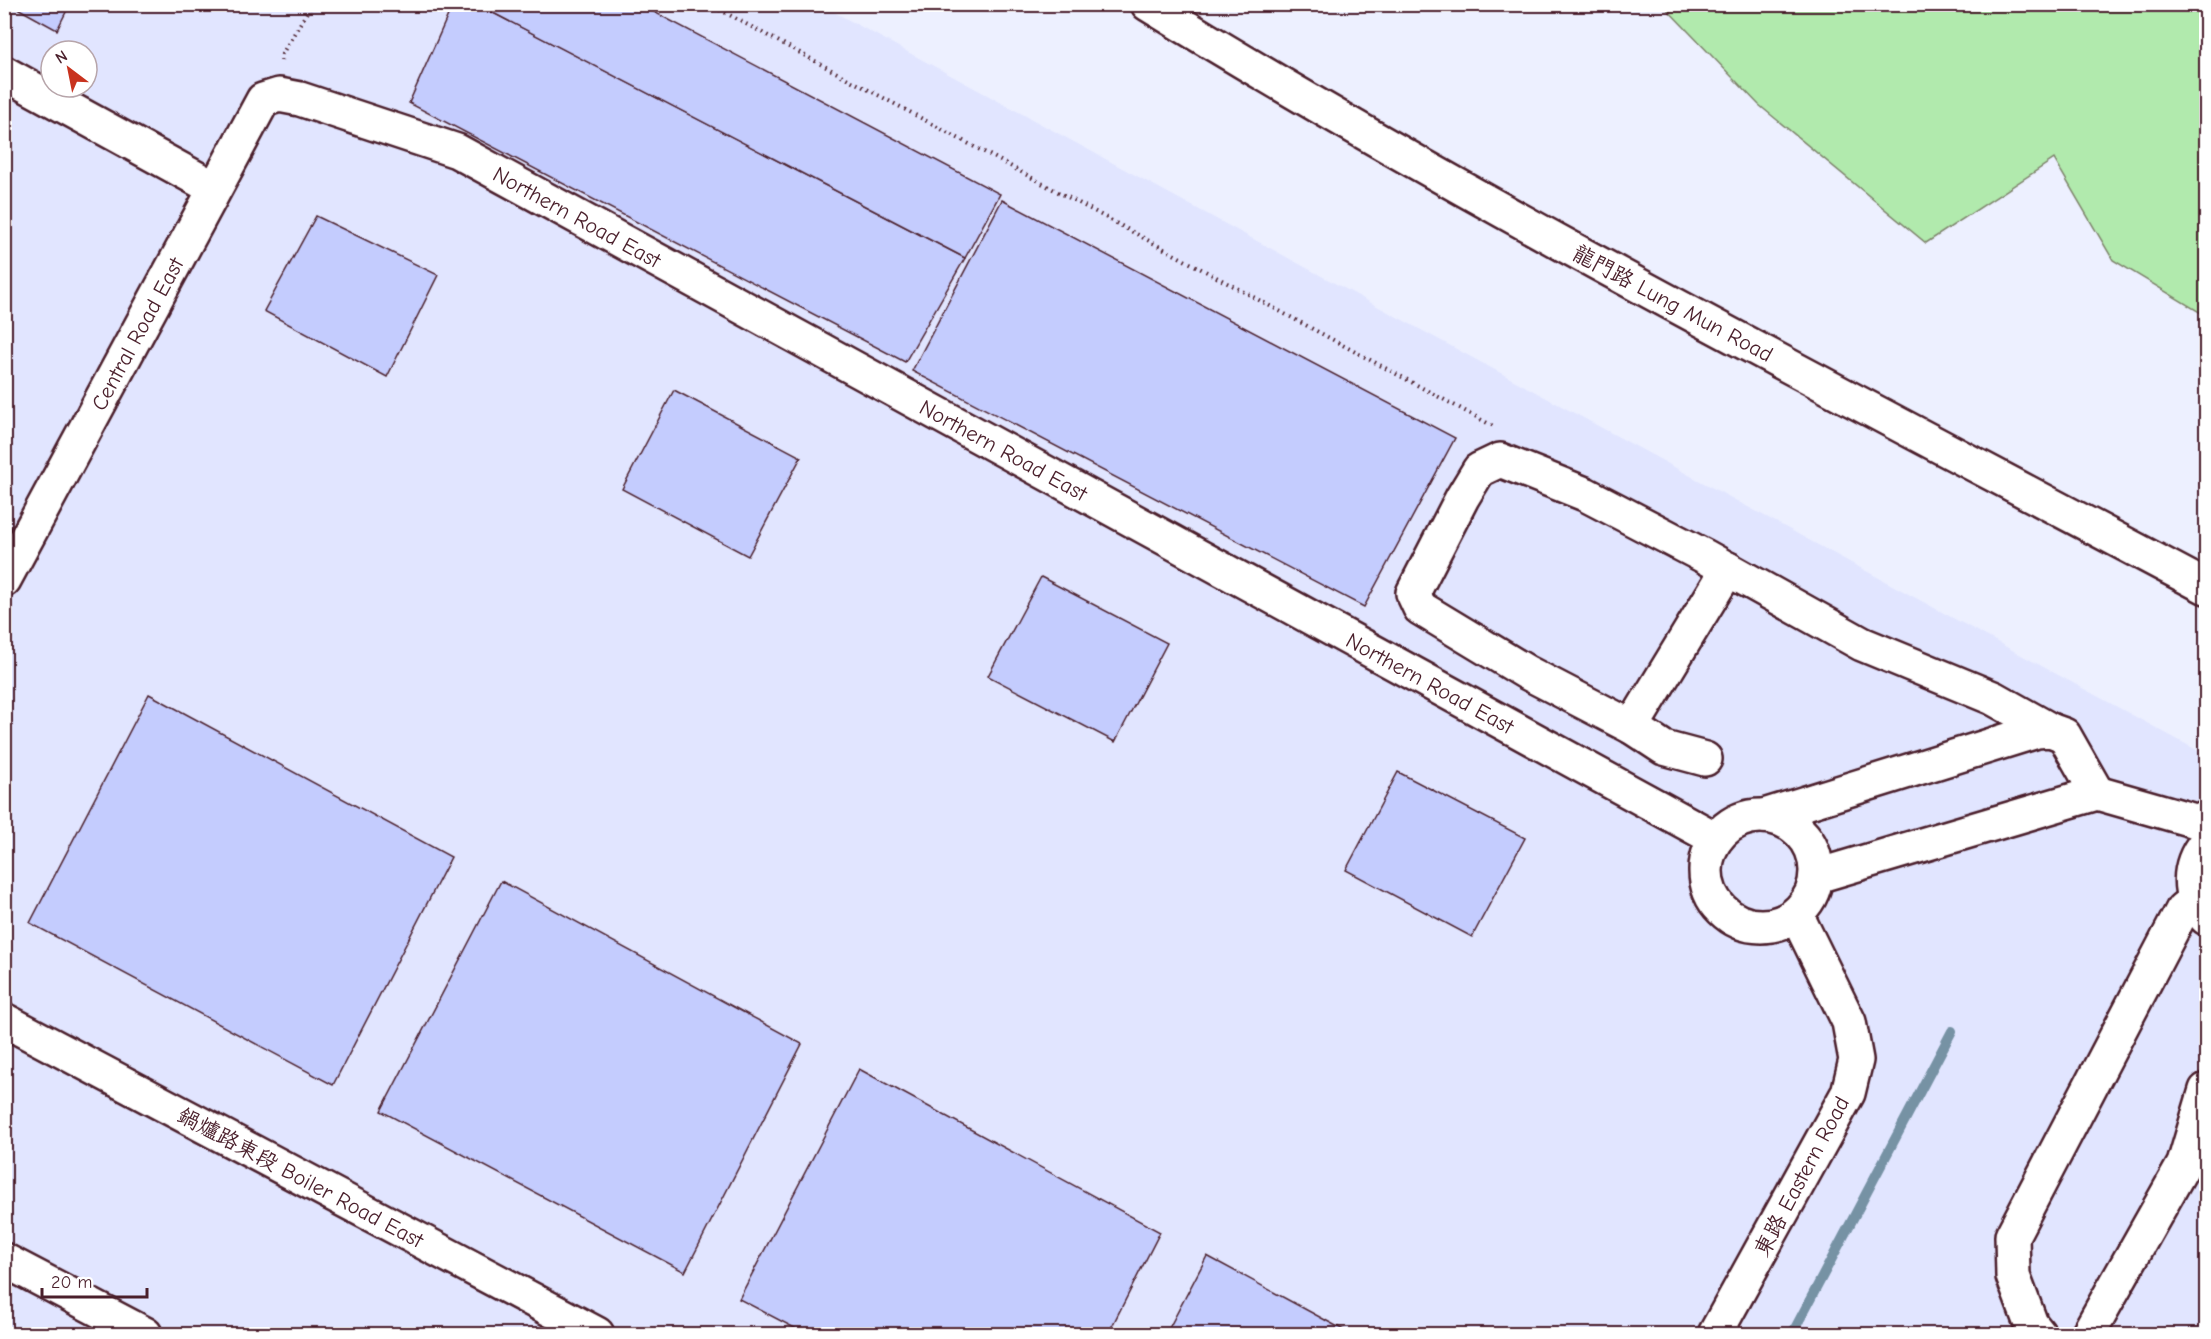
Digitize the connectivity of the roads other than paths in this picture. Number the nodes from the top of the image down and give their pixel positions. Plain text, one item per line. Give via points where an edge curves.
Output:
1 (1148, 4) edge
2 (4, 73) edge
3 (279, 95) joint
4 (214, 188) junction
5 (1728, 569) junction
6 (4, 580) edge
7 (2206, 586) edge
8 (1632, 727) junction
9 (2050, 730) junction
10 (1705, 759) dead end
11 (2097, 793) junction
12 (1764, 816) junction
13 (2206, 824) edge
14 (1716, 839) junction
15 (2206, 842) edge
16 (1817, 876) junction
17 (2201, 909) edge
18 (1796, 914) junction
19 (4, 1020) edge
20 (2206, 1090) edge
21 (4, 1260) edge
22 (145, 1335) edge
23 (597, 1335) edge
24 (1715, 1335) edge
25 (2038, 1335) edge
26 (2088, 1335) edge

1 - 7 street, 龍門路 Lung Mun Road via 1420,166
2 - 4 street
3 - 4 street, Central Road East via 263,100
3 - 14 street, Northern Road East via 457,151
4 - 6 street, Central Road East
5 - 8 street
5 - 8 street via 1585,494 1500,460 1479,470 1461,498 1413,593 1420,608 1526,672
5 - 9 street via 1862,644 1993,698
8 - 10 street via 1664,748
9 - 11 street via 2064,735
9 - 12 street
11 - 13 street
11 - 16 street
12 - 14 street via 1737,822
12 - 16 street via 1797,828 1809,842
14 - 18 street via 1708,855 1706,873 1717,905 1746,925 1763,927
15 - 17 street via 2195,858 2191,876
16 - 18 street via 1806,904
17 - 25 street via 2183,909 2012,1236 2013,1276
18 - 24 street, 東路 Eastern Road via 1849,1022 1856,1060 1848,1092
19 - 23 street, 鍋爐路東段 Boiler Road East
20 - 26 street via 2184,1164
21 - 22 street

